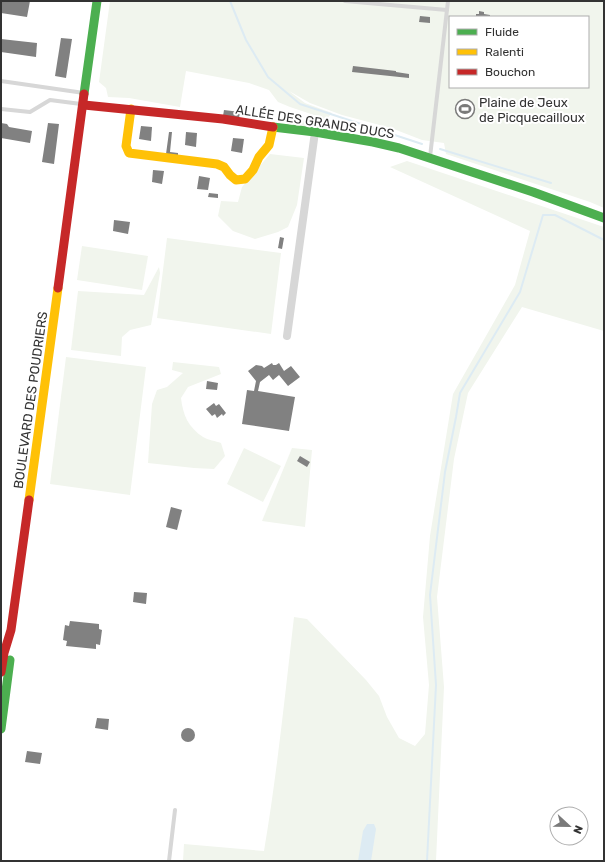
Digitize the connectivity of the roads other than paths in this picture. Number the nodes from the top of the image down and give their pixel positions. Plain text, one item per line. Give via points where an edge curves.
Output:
1 (97, 1) edge
2 (345, 1) edge
3 (448, 1) edge
4 (447, 10) junction
5 (1, 81) edge
6 (85, 94) junction
7 (84, 105) junction
8 (1, 108) edge
9 (131, 109) junction
10 (273, 127) junction
11 (315, 132) junction
12 (430, 159) junction
13 (604, 218) edge
14 (287, 336) dead end
15 (11, 630) junction
16 (1, 672) edge
17 (1, 729) edge
18 (175, 810) dead end
19 (169, 861) edge

1 - 6 main road, BOULEVARD DES POUDRIERS
2 - 4 lane
3 - 4 lane
4 - 12 lane
5 - 6 lane
6 - 7 main road, BOULEVARD DES POUDRIERS
7 - 8 lane via 50,100 30,112
7 - 9 main road, ALLÉE DES GRANDS DUCS
7 - 15 main road, BOULEVARD DES POUDRIERS
9 - 10 main road, ALLÉE DES GRANDS DUCS
9 - 10 main road via 126,146 129,153 217,164 224,167 236,180 245,179 253,170 269,145
10 - 11 main road, ALLÉE DES GRANDS DUCS
11 - 12 main road, ALLÉE DES GRANDS DUCS via 399,148
11 - 14 street
12 - 13 main road, ALLÉE DES GRANDS DUCS
15 - 16 main road, BOULEVARD DES POUDRIERS
15 - 17 main road, BOULEVARD DES POUDRIERS via 11,655
18 - 19 lane

